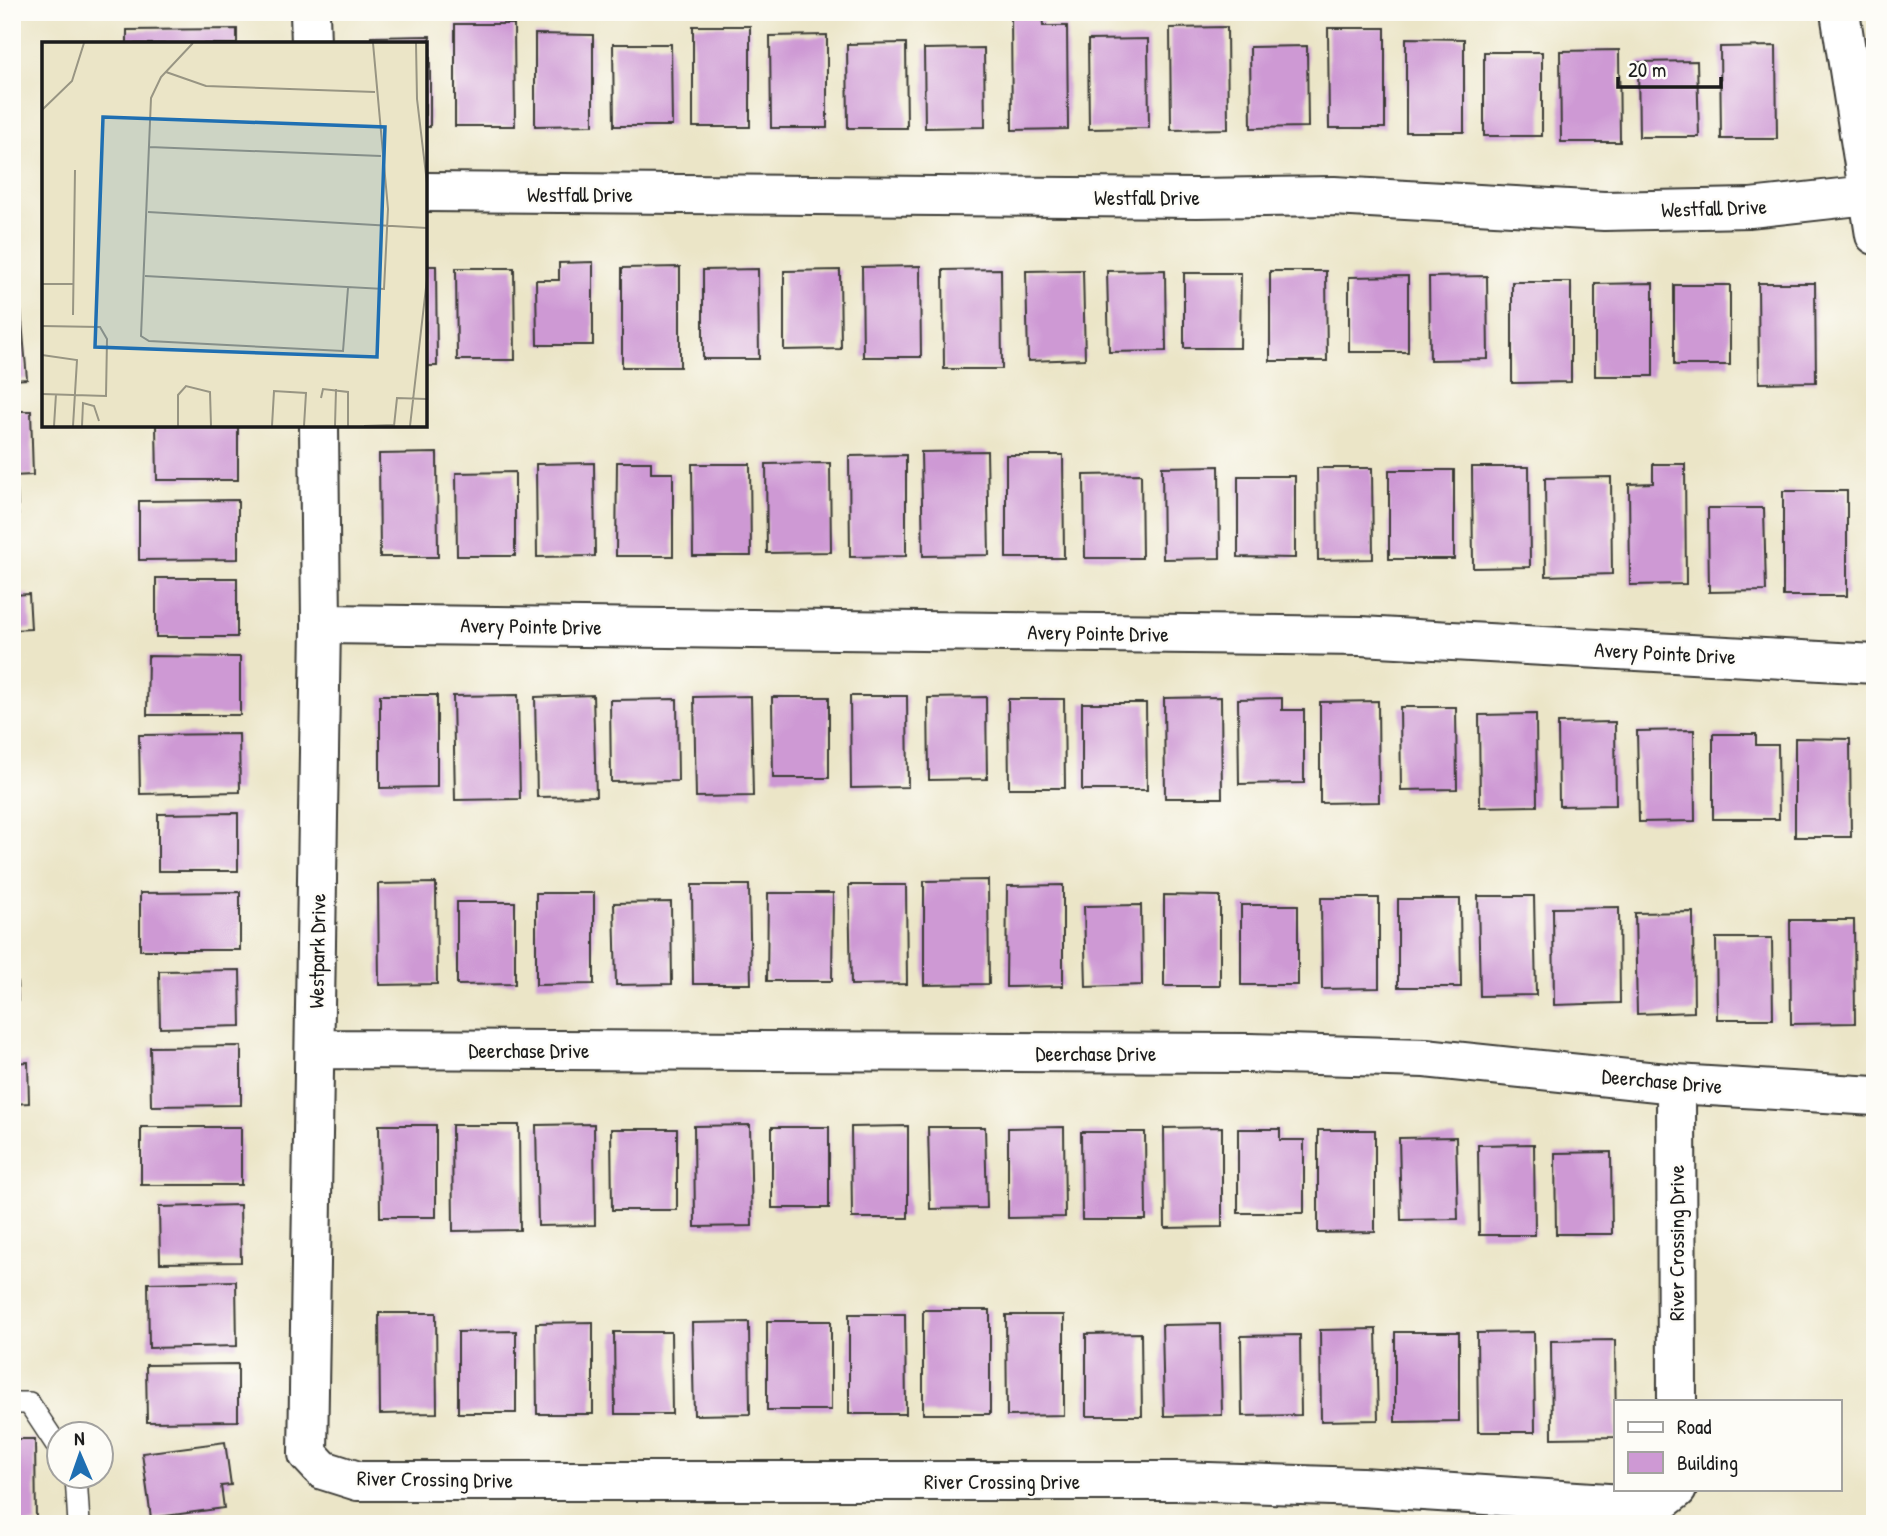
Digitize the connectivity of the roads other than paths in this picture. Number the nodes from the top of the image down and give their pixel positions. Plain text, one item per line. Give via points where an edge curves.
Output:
1 (310, 12) edge
2 (1840, 12) edge
3 (311, 42) edge
4 (427, 192) edge
5 (1868, 195) junction
6 (1875, 235) edge
7 (319, 427) edge
8 (321, 624) junction
9 (1875, 664) edge
10 (316, 1049) junction
11 (1676, 1084) junction
12 (1875, 1096) edge
13 (1677, 1400) edge
14 (12, 1403) edge
15 (46, 1428) edge
16 (323, 1471) joint
17 (77, 1490) edge
18 (1676, 1490) edge
19 (79, 1524) edge

1 - 3 street
2 - 5 street
4 - 5 street, Westfall Drive via 1334,196 1604,211 1751,208
5 - 6 street
7 - 8 street, Westpark Drive
8 - 9 street, Avery Pointe Drive via 1361,636
8 - 10 street, Westpark Drive
10 - 11 street, Deerchase Drive via 1412,1057
10 - 16 street, Westpark Drive via 308,1454
11 - 12 street, Deerchase Drive
11 - 13 street, River Crossing Drive
14 - 15 lane via 29,1402
16 - 18 street, River Crossing Drive via 358,1481 1177,1481 1362,1487 1623,1504 1658,1504
17 - 19 lane

